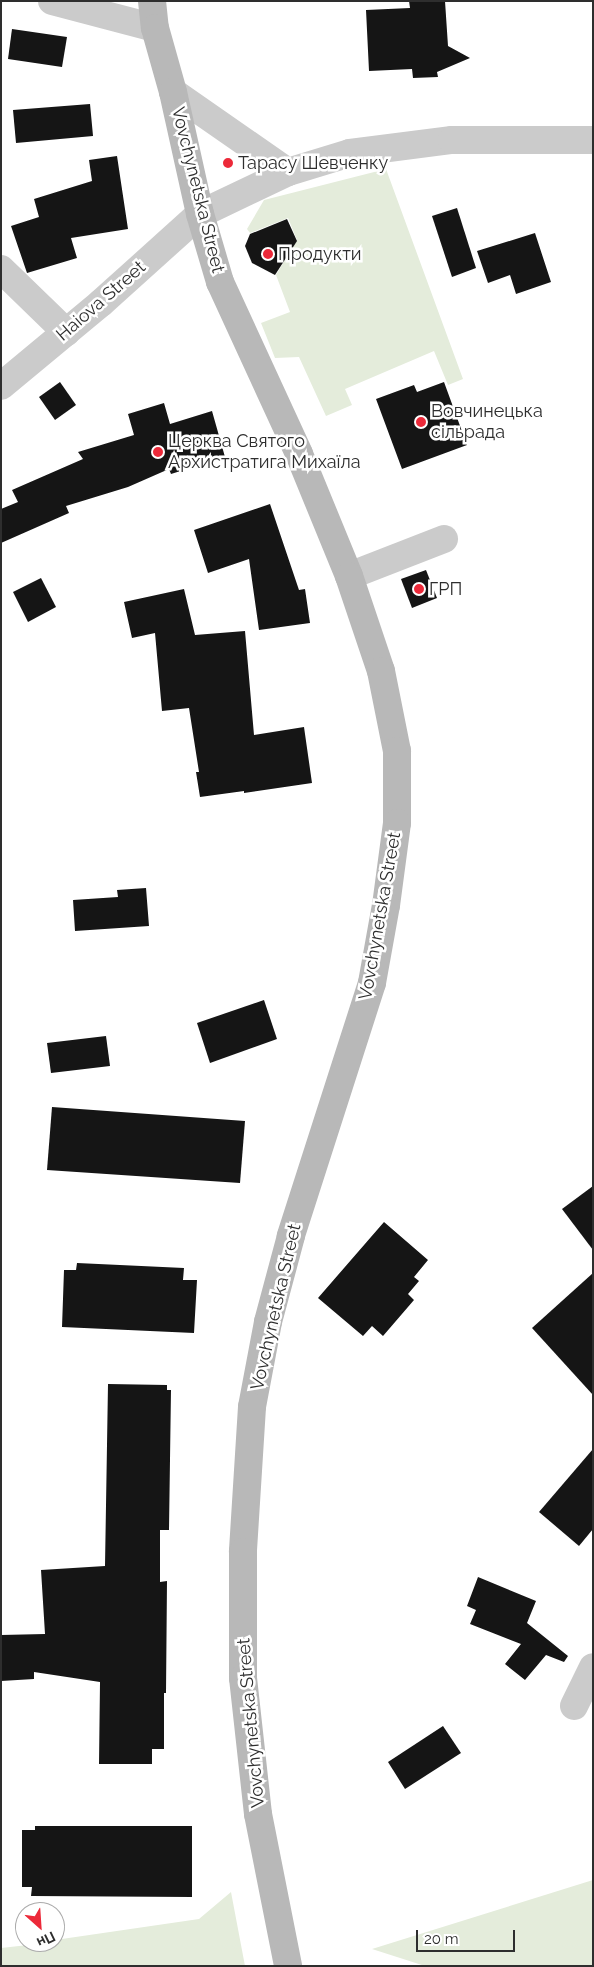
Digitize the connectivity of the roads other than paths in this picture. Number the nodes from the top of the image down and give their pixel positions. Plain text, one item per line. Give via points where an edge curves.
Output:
1 (52, 1) edge
2 (152, 1) edge
3 (155, 28) junction
4 (174, 92) junction
5 (593, 140) edge
6 (288, 172) junction
7 (200, 214) junction
8 (1, 269) edge
9 (66, 332) junction
10 (1, 386) edge
11 (444, 539) dead end
12 (349, 576) junction
13 (593, 1667) edge
14 (574, 1706) dead end
15 (288, 1966) edge

1 - 3 street
2 - 3 street, Vovchynetska Street
3 - 4 street, Vovchynetska Street
4 - 6 street
4 - 7 street, Vovchynetska Street
5 - 6 street, Haiova Street via 452,140 350,153
6 - 7 street, Haiova Street
7 - 9 street, Haiova Street
7 - 12 street, Vovchynetska Street via 220,282 299,454
8 - 9 street
9 - 10 street, Haiova Street
11 - 12 street
12 - 15 street, Vovchynetska Street via 381,671 397,751 397,823 372,983 291,1236 268,1322 252,1407 243,1552 243,1678 258,1814
13 - 14 street

